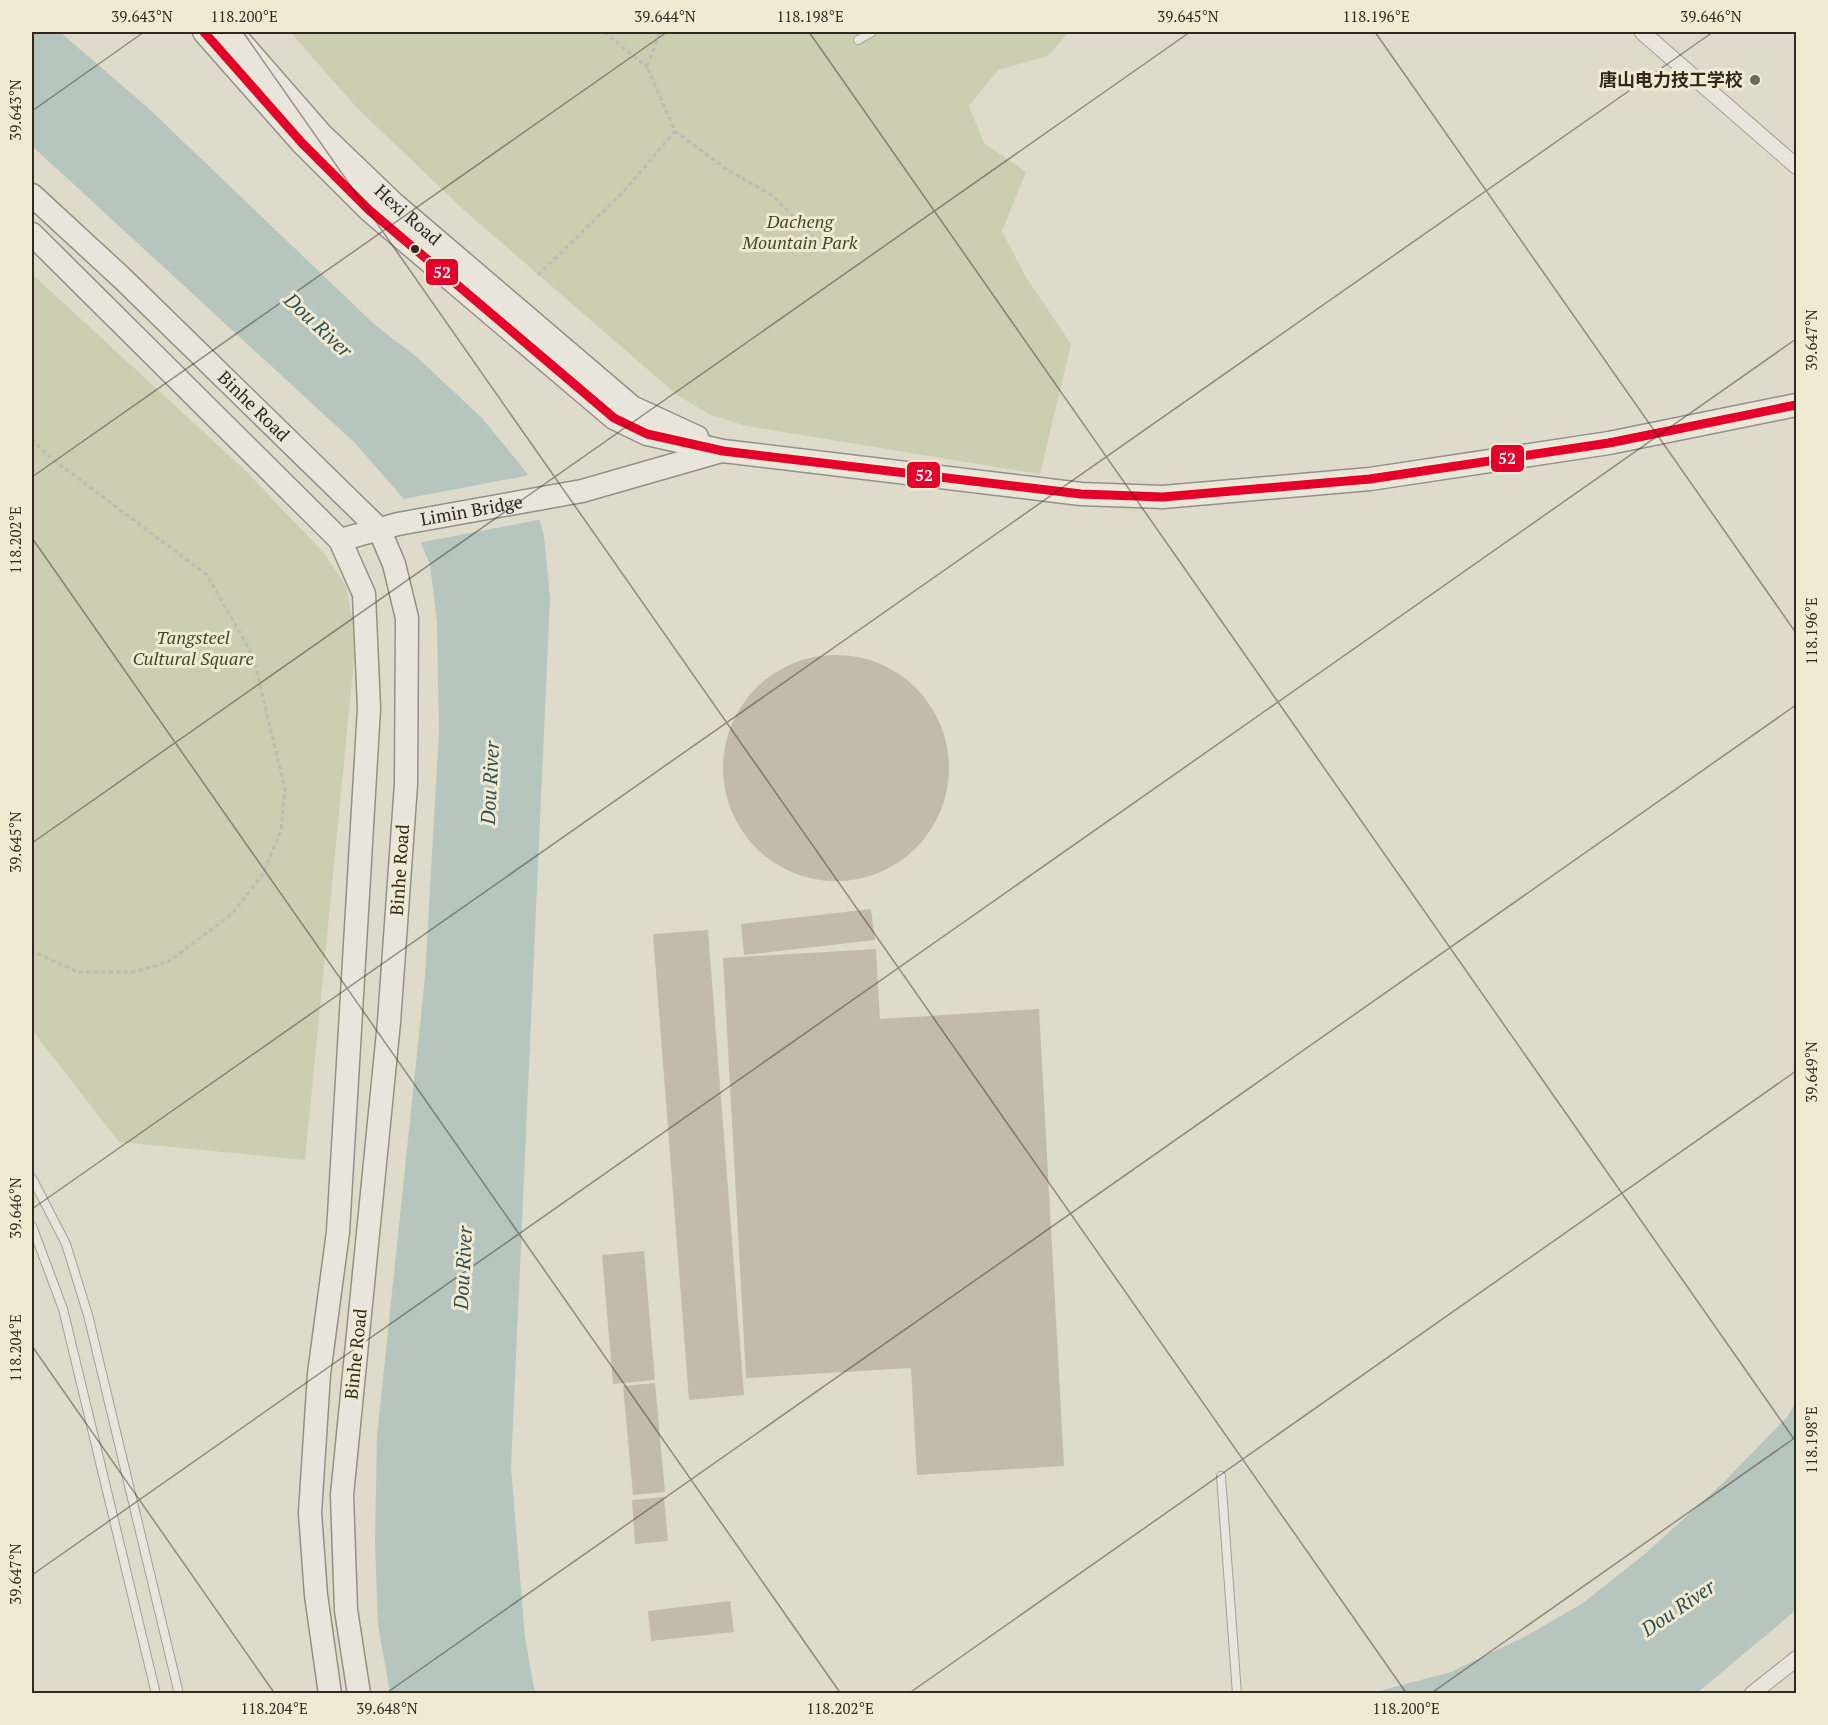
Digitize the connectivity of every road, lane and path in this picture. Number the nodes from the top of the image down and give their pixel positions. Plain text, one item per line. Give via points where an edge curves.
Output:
1 (204, 32) edge
2 (232, 32) edge
3 (604, 32) edge
4 (660, 32) edge
5 (872, 32) edge
6 (1642, 32) edge
7 (858, 40) dead end
8 (647, 67) junction
9 (675, 131) junction
10 (1797, 166) edge
11 (32, 195) edge
12 (32, 234) edge
13 (813, 236) dead end
14 (538, 275) dead end
15 (1797, 405) edge
16 (32, 439) edge
17 (723, 451) junction
18 (388, 526) junction
19 (340, 540) junction
20 (32, 951) edge
21 (32, 1178) edge
22 (32, 1226) edge
23 (1221, 1476) dead end
24 (1797, 1659) edge
25 (156, 1694) edge
26 (179, 1694) edge
27 (330, 1694) edge
28 (359, 1694) edge
29 (1237, 1694) edge
30 (1752, 1694) edge

1 - 17 main road, Hexi Road via 302,143 369,210 614,418 647,434
2 - 17 main road, Hexi Road via 321,134 393,203 632,407
3 - 8 path
4 - 8 path
5 - 7 lane
6 - 10 street
8 - 9 path
9 - 13 path via 726,169 773,196
9 - 14 path via 626,189
11 - 18 main road, Binhe Road
12 - 19 main road, Binhe Road
15 - 17 main road, Hexi Road via 1609,443 1382,477 1163,497 1081,494
16 - 20 path via 207,575 253,656 285,789 281,830 263,874 232,914 168,962 133,972 78,972
17 - 18 main road, Limin Bridge via 582,491
18 - 19 main road, Limin Bridge
18 - 28 main road, Binhe Road via 407,618 406,784 389,1022 342,1495 346,1610
19 - 27 main road, Binhe Road via 364,594 369,708 338,1232 319,1374 310,1513 316,1595
21 - 26 lane via 66,1244 88,1315
22 - 25 lane via 63,1309
23 - 29 lane
24 - 30 street

